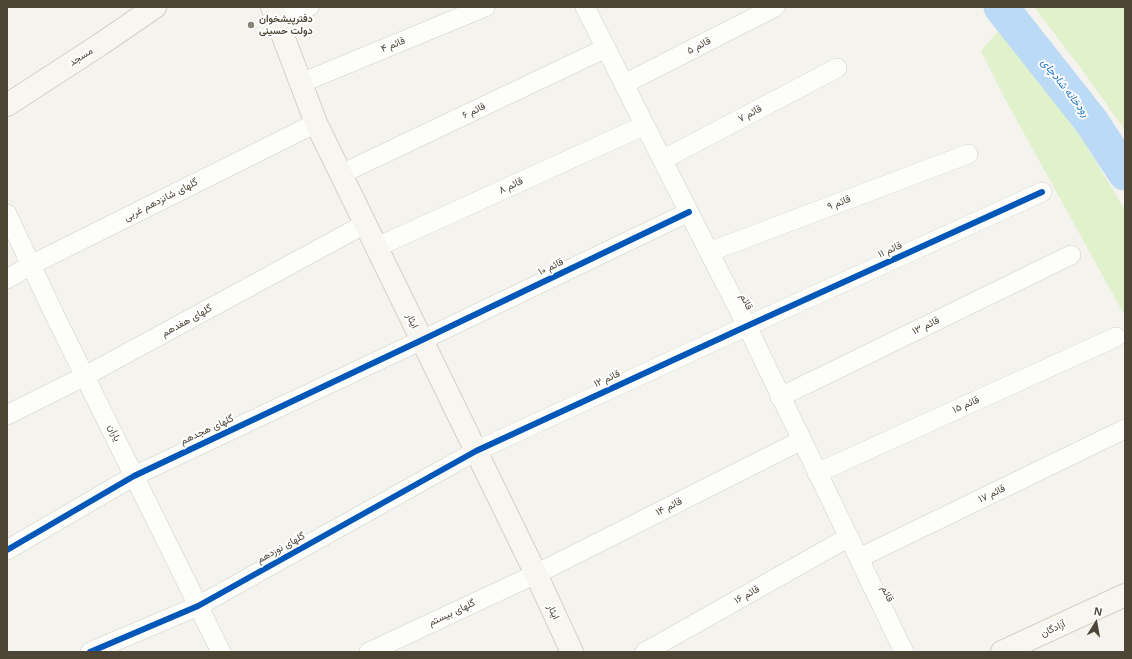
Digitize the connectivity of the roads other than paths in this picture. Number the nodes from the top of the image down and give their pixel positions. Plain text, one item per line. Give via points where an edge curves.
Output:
1 (155, 7) edge
2 (309, 7) edge
3 (485, 7) edge
4 (775, 7) edge
5 (587, 8) edge
6 (274, 12) edge
7 (606, 48) junction
8 (837, 68) dead end
9 (301, 83) junction
10 (624, 84) junction
11 (7, 105) edge
12 (316, 123) junction
13 (645, 124) junction
14 (968, 154) dead end
15 (662, 160) junction
16 (341, 174) junction
17 (1042, 192) dead end
18 (689, 212) junction
19 (7, 214) edge
20 (365, 224) junction
21 (377, 247) junction
22 (708, 252) junction
23 (1071, 255) dead end
24 (31, 265) junction
25 (7, 279) edge
26 (747, 326) junction
27 (1116, 337) dead end
28 (422, 340) junction
29 (85, 376) junction
30 (780, 397) junction
31 (7, 415) edge
32 (1125, 429) edge
33 (802, 440) junction
34 (476, 451) junction
35 (817, 473) junction
36 (134, 476) junction
37 (849, 537) junction
38 (7, 550) edge
39 (859, 558) junction
40 (536, 574) junction
41 (1125, 595) edge
42 (198, 606) junction
43 (90, 652) edge
44 (221, 652) edge
45 (369, 652) edge
46 (572, 652) edge
47 (645, 652) edge
48 (904, 652) edge
49 (1002, 652) edge

1 - 11 street, مسجد
2 - 6 street
3 - 9 street, قائم ۴
4 - 10 street, قائم ۵
5 - 7 street, قائم
6 - 9 street, ایثار
7 - 10 street, قائم
7 - 16 street, قائم ۶
8 - 15 street, قائم ۷
9 - 12 street, ایثار
10 - 13 street, قائم
12 - 16 street, ایثار
12 - 24 street, گلهای شانزدهم غربی
13 - 15 street, قائم
13 - 21 street, قائم ۸
14 - 22 street, قائم ۹
15 - 18 street, قائم
16 - 20 street, ایثار
17 - 26 street, قائم ۱۱
18 - 22 street, قائم
18 - 28 street, قائم ۱۰
19 - 24 street, یاران
20 - 21 street, ایثار
20 - 29 street, گلهای هفدهم
21 - 28 street, ایثار
22 - 26 street, قائم
23 - 30 street, قائم ۱۳
24 - 25 street, گلهای شانزدهم غربی
24 - 29 street, یاران
26 - 30 street, قائم
26 - 34 street, قائم ۱۲
27 - 35 street, قائم ۱۵
28 - 34 street, ایثار
28 - 36 street, گلهای هجدهم
29 - 31 street, گلهای هفدهم
29 - 36 street, یاران
30 - 33 street, قائم
32 - 39 street, قائم ۱۷
33 - 35 street, قائم
33 - 40 street, قائم ۱۴
34 - 40 street, ایثار
34 - 42 street, گلهای نوزدهم
35 - 37 street, قائم
36 - 38 street, گلهای هجدهم
36 - 42 street, یاران
37 - 39 street, قائم
37 - 47 street, قائم ۱۶
39 - 48 street, قائم
40 - 45 street, گلهای بیستم
40 - 46 street, ایثار
41 - 49 street, آزادگان
42 - 43 street, گلهای نوزدهم
42 - 44 street, یاران

